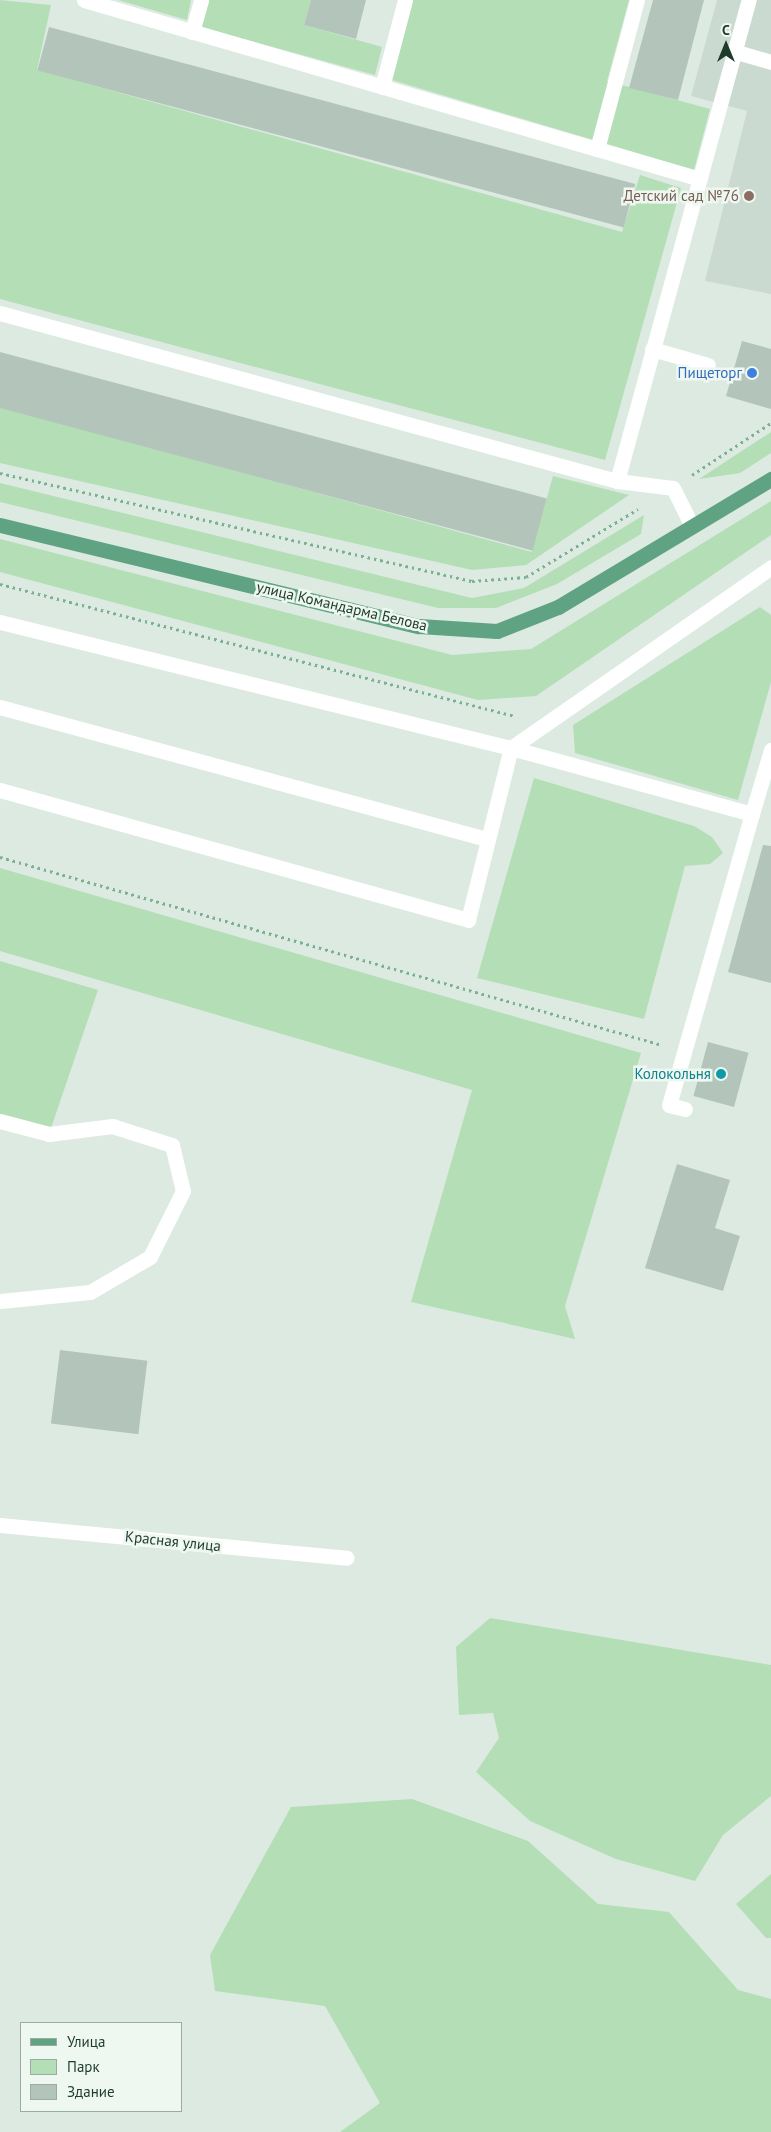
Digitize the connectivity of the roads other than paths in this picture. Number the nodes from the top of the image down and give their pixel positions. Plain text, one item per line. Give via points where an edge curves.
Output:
1 (84, 0) edge
2 (201, 0) edge
3 (405, 0) edge
4 (637, 0) edge
5 (749, 0) edge
6 (192, 32) junction
7 (733, 51) junction
8 (771, 62) edge
9 (382, 87) junction
10 (597, 149) junction
11 (700, 179) junction
12 (0, 312) edge
13 (652, 349) junction
14 (708, 365) dead end
15 (771, 479) edge
16 (617, 481) junction
17 (0, 525) edge
18 (692, 526) junction
19 (771, 567) edge
20 (0, 622) edge
21 (0, 707) edge
22 (511, 748) junction
23 (771, 750) edge
24 (0, 790) edge
25 (752, 814) junction
26 (488, 839) junction
27 (685, 1109) dead end
28 (0, 1121) edge
29 (0, 1301) edge
30 (0, 1524) edge
31 (346, 1558) dead end

1 - 6 street
2 - 6 street
3 - 9 street
4 - 10 street
5 - 7 street
6 - 9 street
7 - 8 street
7 - 11 street
9 - 10 street
10 - 11 street
11 - 13 street
12 - 16 street
13 - 14 street
13 - 16 street
15 - 18 main road, улица Командарма Белова
16 - 18 street via 673,488
17 - 18 main road, улица Командарма Белова via 419,626 497,630 558,607
19 - 22 street
20 - 22 street
21 - 26 street
22 - 25 street
22 - 26 street
23 - 25 street
24 - 26 street via 468,920
25 - 27 street via 669,1104
28 - 29 street via 49,1134 112,1126 172,1145 183,1191 150,1257 90,1292
30 - 31 street, Красная улица

